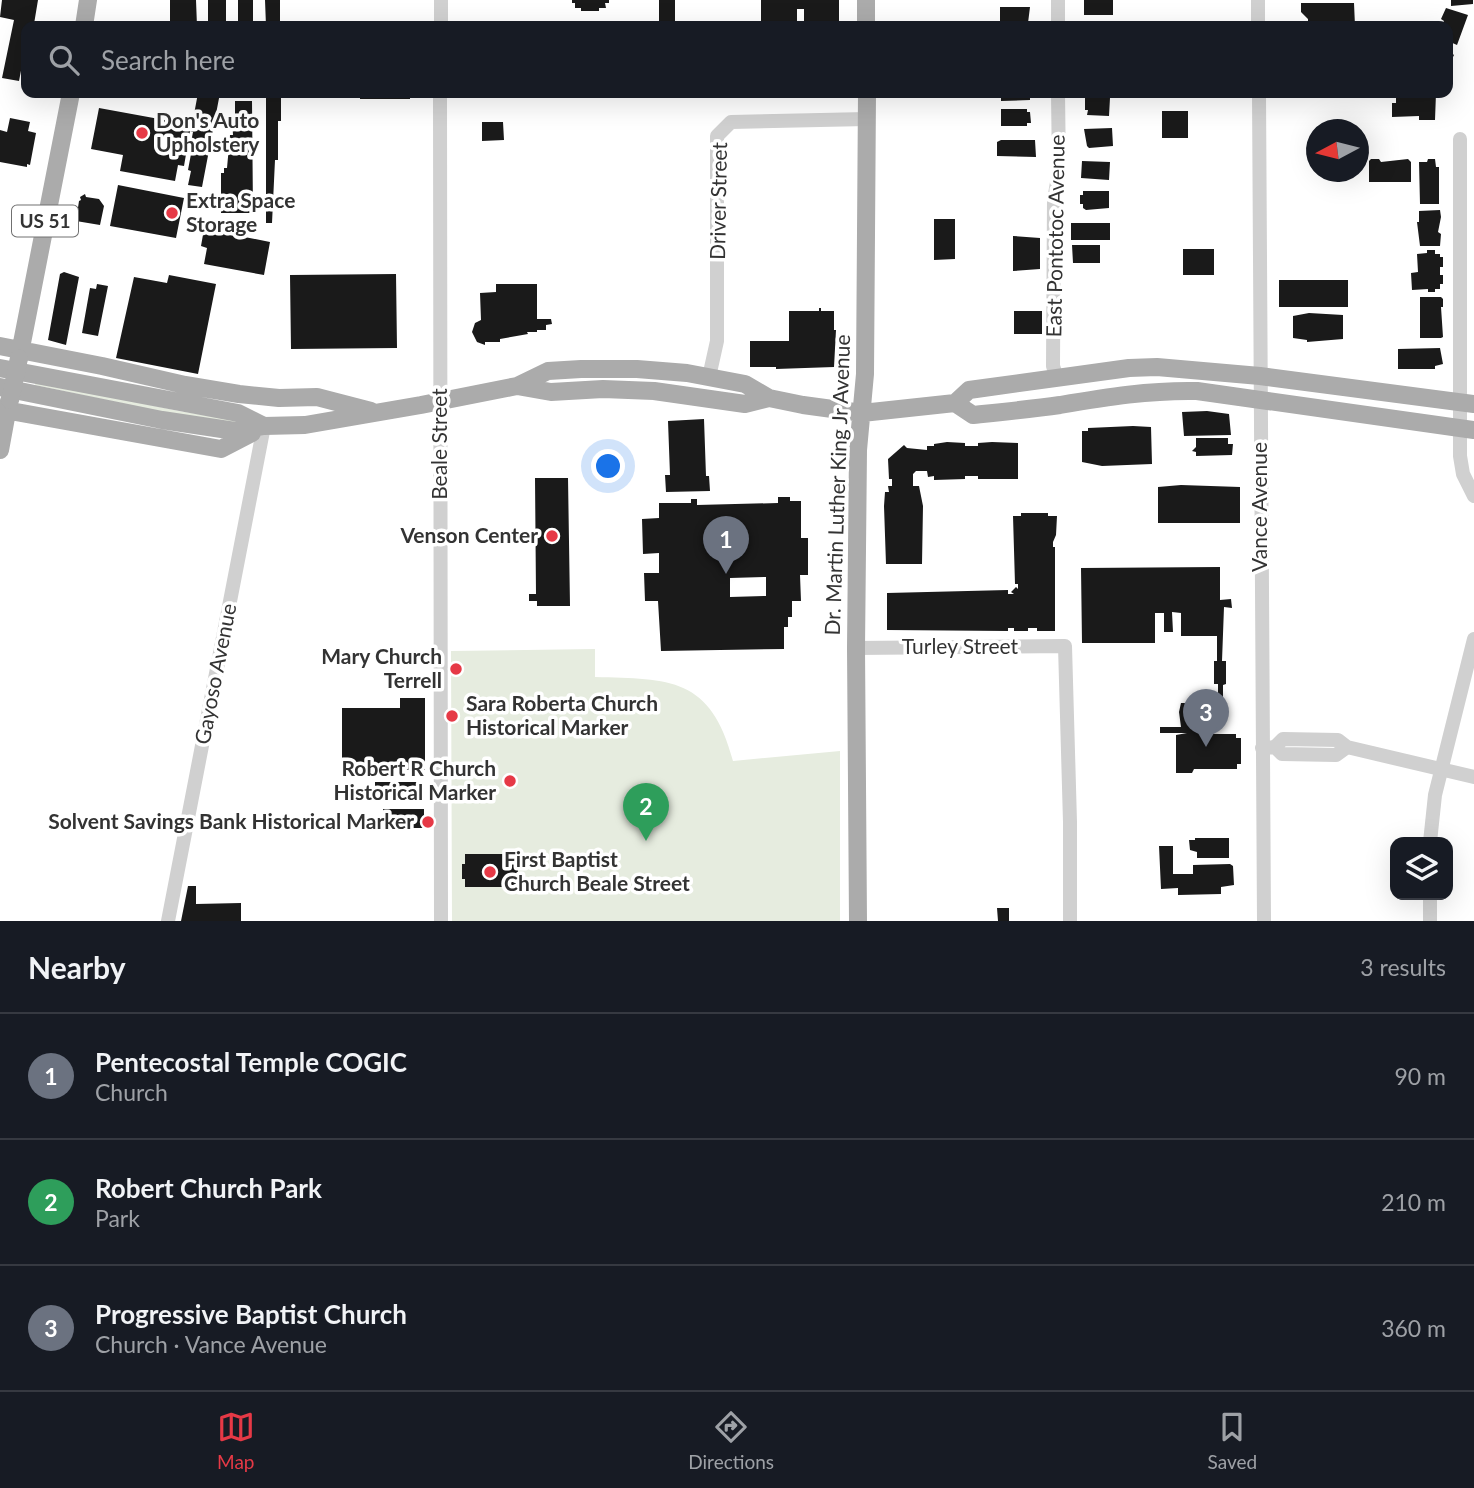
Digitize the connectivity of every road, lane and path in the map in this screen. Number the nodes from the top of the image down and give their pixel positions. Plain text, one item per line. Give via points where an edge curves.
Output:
1 (88, 0) edge
2 (441, 0) edge
3 (866, 0) edge
4 (1058, 0) edge
5 (1258, 0) edge
6 (85, 21) edge
7 (440, 21) edge
8 (866, 21) edge
9 (1058, 21) edge
10 (1258, 21) edge
11 (70, 98) edge
12 (440, 98) edge
13 (867, 98) edge
14 (1058, 98) edge
15 (1259, 98) edge
16 (867, 119) junction
17 (1460, 139) dead end
18 (0, 346) edge
19 (19, 354) junction
20 (0, 368) edge
21 (1259, 376) junction
22 (709, 377) junction
23 (1057, 378) junction
24 (517, 386) junction
25 (769, 398) junction
26 (1259, 399) junction
27 (440, 401) junction
28 (4, 402) edge
29 (955, 403) junction
30 (1467, 403) edge
31 (377, 412) junction
32 (862, 413) junction
33 (264, 426) junction
34 (1467, 429) edge
35 (0, 450) edge
36 (1474, 496) edge
37 (1474, 639) edge
38 (856, 648) junction
39 (1268, 747) junction
40 (1441, 769) junction
41 (1474, 777) edge
42 (1430, 837) edge
43 (1430, 900) edge
44 (439, 918) edge
45 (167, 921) edge
46 (858, 921) edge
47 (1070, 921) edge
48 (1264, 921) edge
49 (1430, 921) edge

1 - 6 main road
2 - 7 street
3 - 8 main road
4 - 9 street
5 - 10 street
11 - 19 main road, US 51
12 - 27 street, Beale Street
13 - 16 main road, Dr. Martin Luther King Jr Avenue
14 - 23 street, East Pontotoc Avenue via 1053,366
15 - 21 street, Vance Avenue
16 - 22 street, Driver Street via 731,122 717,136 717,341
16 - 32 main road, Dr. Martin Luther King Jr Avenue
17 - 30 street
18 - 19 main road
19 - 28 main road, US 51, bridge
19 - 31 main road via 239,394 317,397
20 - 33 main road via 238,413
21 - 23 main road via 1157,367
21 - 26 street, Vance Avenue
21 - 30 main road
22 - 24 main road via 581,369 548,371
22 - 25 main road via 745,384
23 - 29 main road via 970,390
24 - 25 main road via 551,392 654,391 745,404
24 - 27 main road
25 - 32 main road
26 - 29 main road via 1158,390 973,415
26 - 34 main road
26 - 39 street, Vance Avenue
27 - 31 main road
27 - 44 street, Beale Street
28 - 33 main road via 234,431
28 - 33 main road via 221,449
28 - 35 main road
29 - 32 main road
30 - 34 street
31 - 33 main road via 306,425
32 - 38 main road, Dr. Martin Luther King Jr Avenue
33 - 45 street, Gayoso Avenue
34 - 36 street via 1462,474
37 - 40 street
38 - 46 main road, Dr. Martin Luther King Jr Avenue
38 - 47 street, Turley Street via 1065,646
39 - 40 street via 1282,754 1336,755 1347,747
39 - 48 street, Vance Avenue
40 - 41 street
40 - 42 street
43 - 49 street

